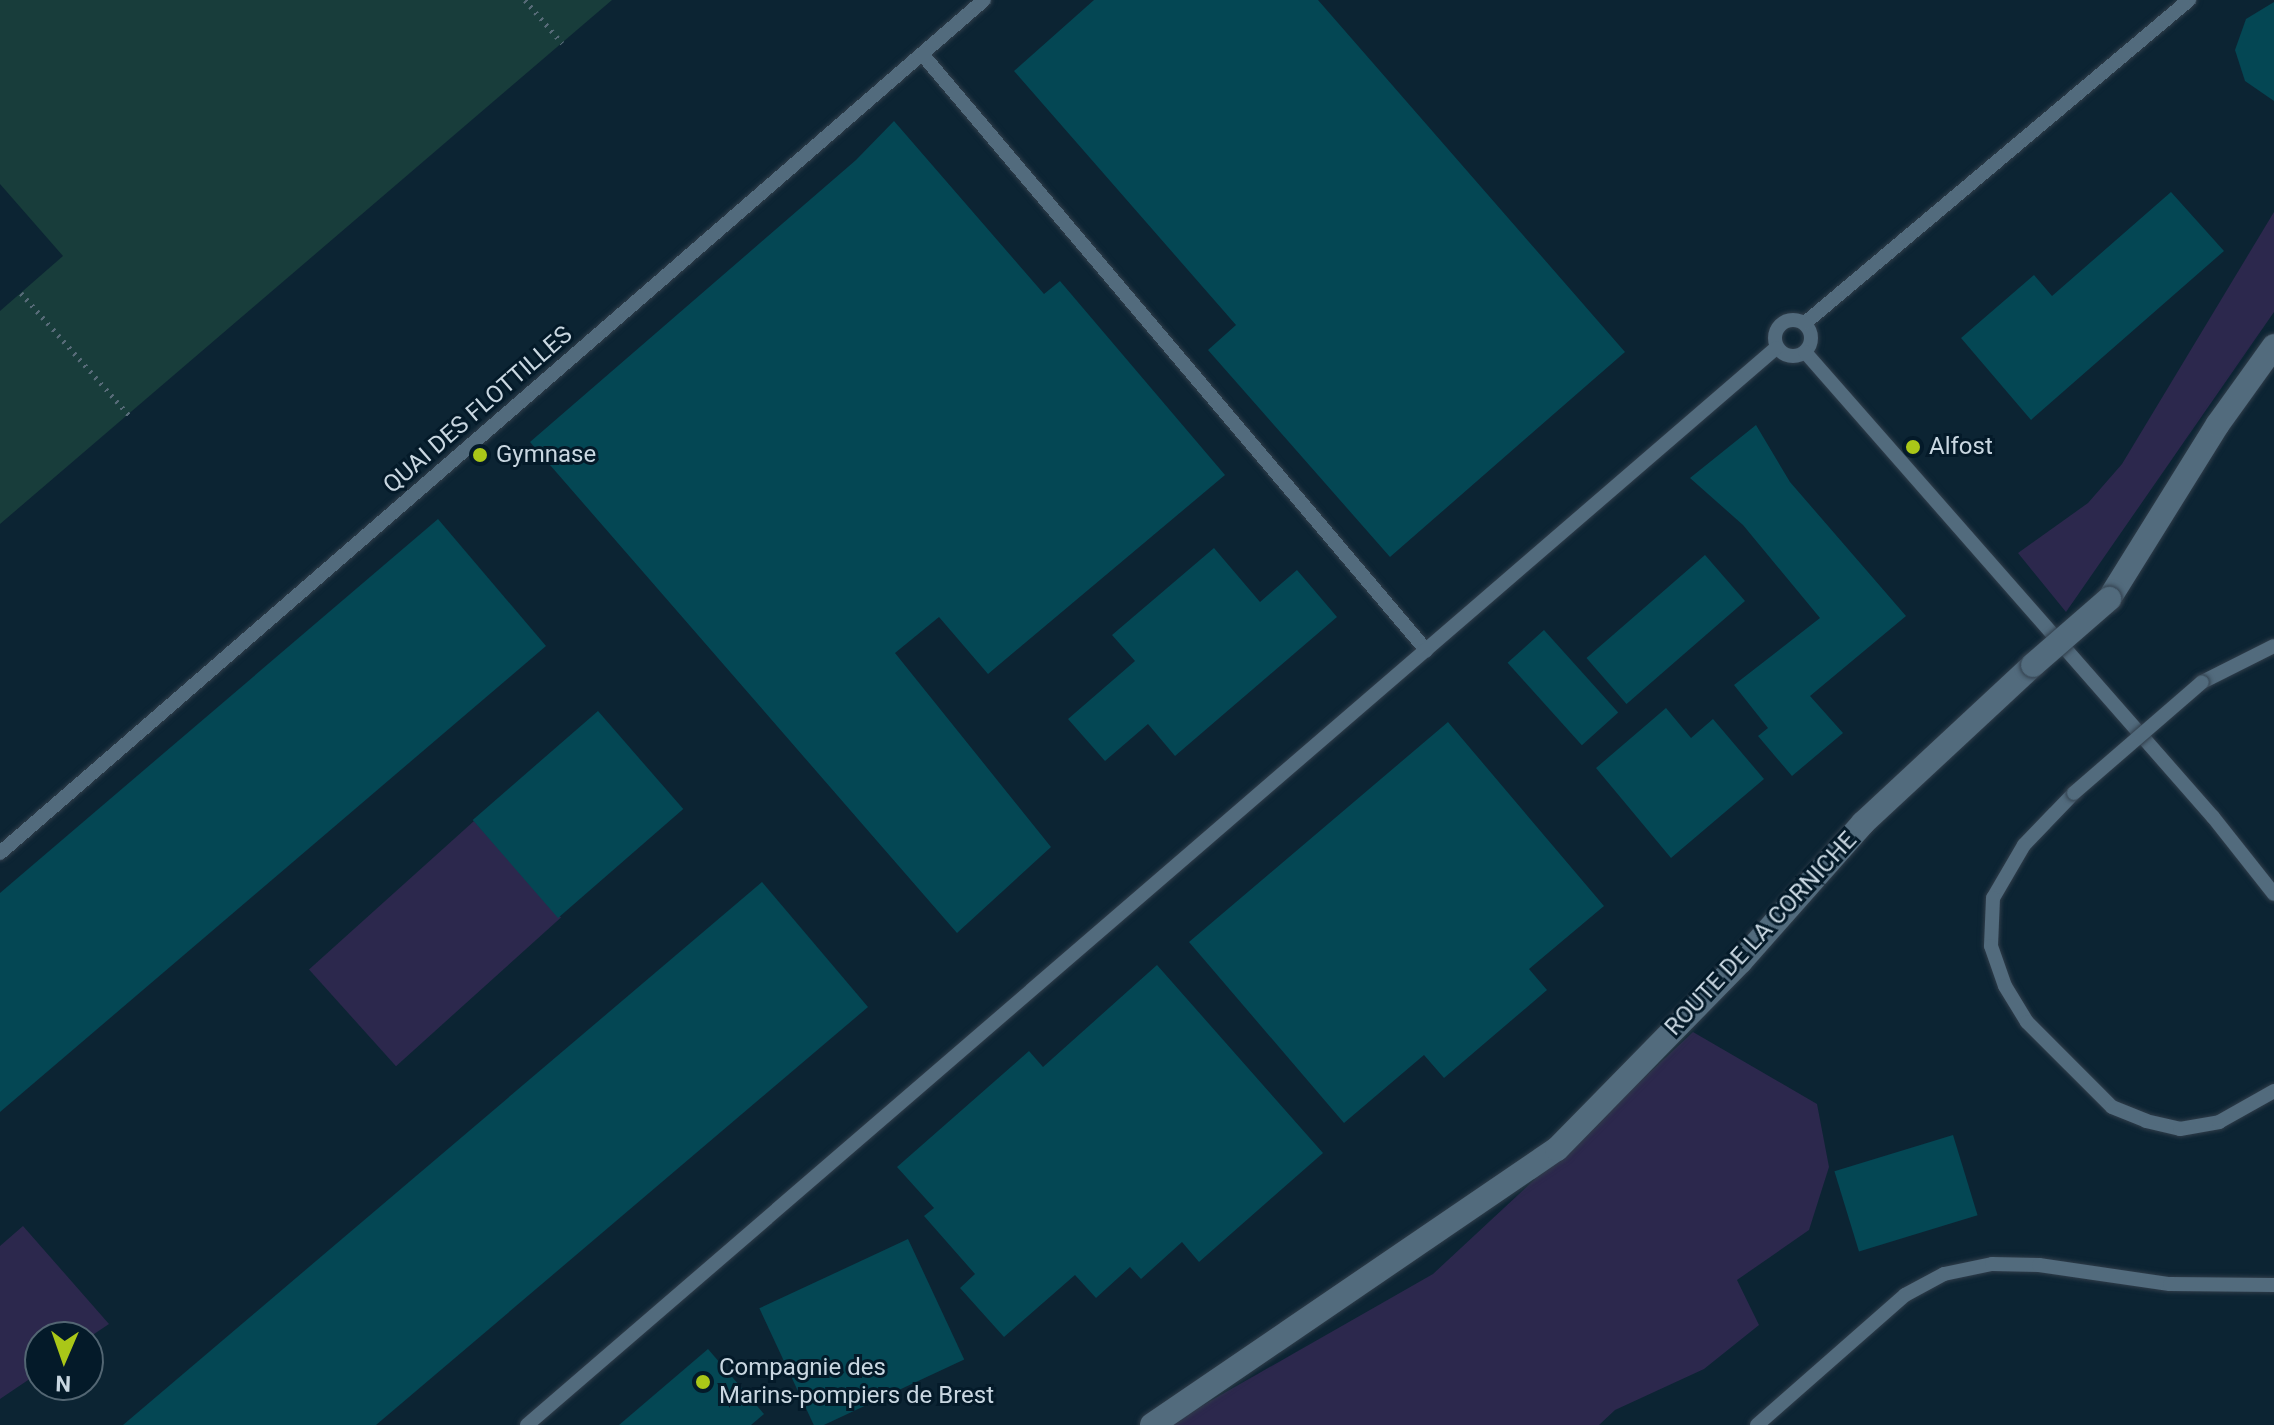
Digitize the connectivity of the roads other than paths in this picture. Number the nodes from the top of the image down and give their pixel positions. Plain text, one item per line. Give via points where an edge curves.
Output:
1 (984, 0) edge
2 (2189, 0) edge
3 (922, 54) junction
4 (1805, 323) junction
5 (2274, 346) edge
6 (1776, 348) junction
7 (1805, 352) junction
8 (2274, 646) edge
9 (1426, 650) junction
10 (0, 853) edge
11 (2274, 894) edge
12 (2274, 1091) edge
13 (2274, 1285) edge
14 (527, 1425) edge
15 (1152, 1425) edge
16 (1757, 1425) edge

1 - 3 lane, QUAI DES FLOTTILLES
2 - 4 lane
3 - 9 lane
3 - 10 lane, QUAI DES FLOTTILLES
4 - 6 lane via 1786,320 1777,327
4 - 7 lane via 1811,343
5 - 15 street, ROUTE DE LA CORNICHE, bridge via 2218,424 2109,599 1863,823 1741,961 1557,1149
6 - 7 lane via 1786,355
6 - 9 lane
7 - 11 lane via 2213,817
8 - 12 lane, bridge via 2202,682 2074,793 2024,845 1993,898 1991,946 2005,986 2027,1022 2112,1107 2180,1129 2219,1122
9 - 14 lane
13 - 16 lane via 2237,1289 2170,1284 2039,1265 1992,1264 1944,1274 1905,1295

